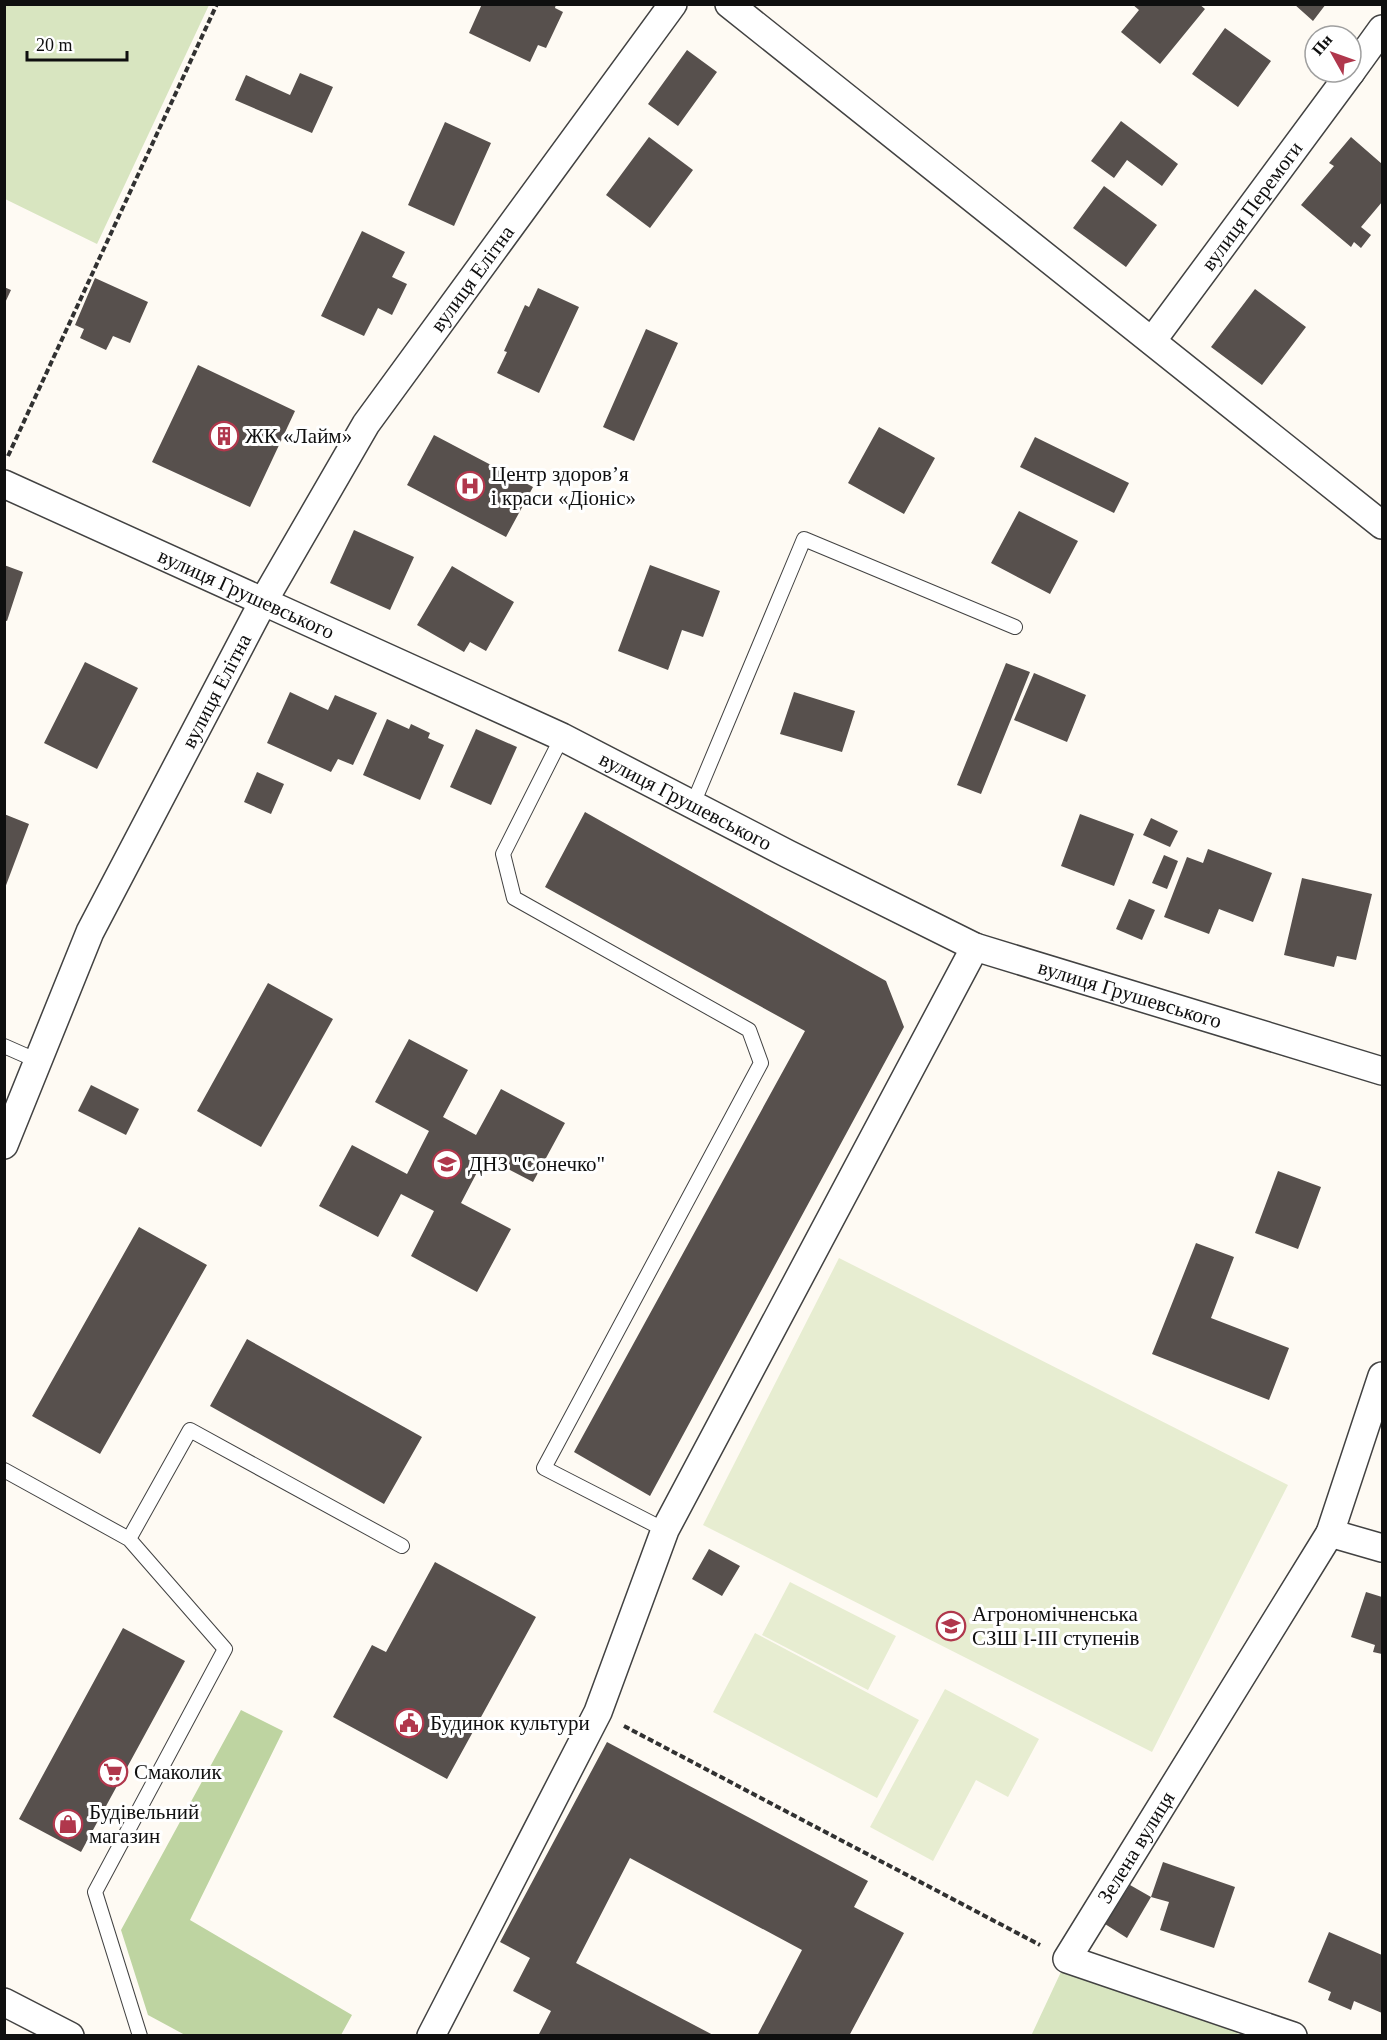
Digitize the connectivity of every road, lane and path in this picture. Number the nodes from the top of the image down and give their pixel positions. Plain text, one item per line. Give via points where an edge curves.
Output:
1 (217, 4) edge
2 (672, 4) edge
3 (729, 4) edge
4 (1383, 29) edge
5 (1363, 56) edge
6 (1342, 84) edge
7 (1152, 340) junction
8 (4, 463) edge
9 (4, 484) edge
10 (1383, 525) edge
11 (263, 602) junction
12 (1015, 627) dead end
13 (562, 737) junction
14 (693, 804) junction
15 (975, 947) junction
16 (4, 1046) edge
17 (38, 1061) junction
18 (1383, 1071) edge
19 (4, 1145) edge
20 (1383, 1376) edge
21 (4, 1470) edge
22 (665, 1530) junction
23 (1330, 1533) junction
24 (129, 1539) junction
25 (402, 1546) dead end
26 (1383, 1548) edge
27 (598, 1712) junction
28 (1067, 1959) junction
29 (4, 2002) edge
30 (70, 2036) edge
31 (140, 2036) edge
32 (431, 2036) edge
33 (1293, 2036) edge

1 - 8 path
2 - 11 street, вулиця Елітна via 366,424
3 - 7 street
4 - 5 street, вулиця Перемоги
6 - 7 street, вулиця Перемоги
7 - 10 street
9 - 11 street, вулиця Грушевського
11 - 13 street, вулиця Грушевського
11 - 17 street, вулиця Елітна via 90,932
12 - 14 lane via 804,539
13 - 14 street, вулиця Грушевського
13 - 22 lane via 503,854 514,898 749,1030 761,1063 544,1468
14 - 15 street, вулиця Грушевського
15 - 18 street, вулиця Грушевського
15 - 22 street
16 - 17 lane
17 - 19 street, вулиця Елітна
20 - 23 street, Зелена вулиця
21 - 24 lane
22 - 27 street
23 - 26 street
23 - 28 street, Зелена вулиця
24 - 25 lane via 190,1430
24 - 31 lane via 225,1649 95,1892
27 - 28 path
27 - 32 street
28 - 33 street
29 - 30 street

